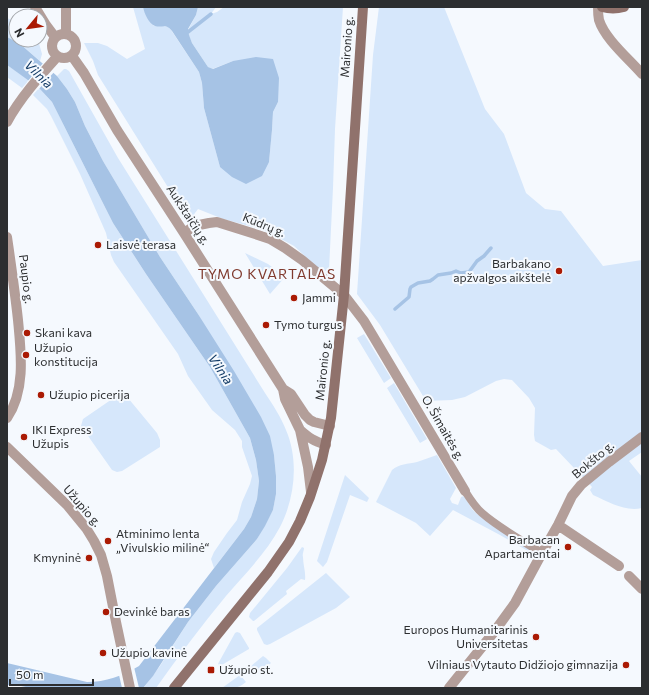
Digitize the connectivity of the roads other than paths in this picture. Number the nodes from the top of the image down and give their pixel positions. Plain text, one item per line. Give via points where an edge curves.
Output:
1 (35, 7) edge
2 (66, 7) edge
3 (363, 7) edge
4 (598, 7) edge
5 (602, 7) edge
6 (624, 7) edge
7 (66, 34) junction
8 (55, 37) junction
9 (72, 56) junction
10 (57, 57) junction
11 (642, 74) edge
12 (7, 122) edge
13 (184, 233) junction
14 (7, 237) edge
15 (344, 295) junction
16 (283, 389) junction
17 (7, 418) edge
18 (330, 426) junction
19 (300, 430) junction
20 (642, 437) edge
21 (326, 445) junction
22 (7, 447) edge
23 (465, 491) joint
24 (311, 492) junction
25 (558, 526) junction
26 (542, 553) junction
27 (619, 566) dead end
28 (628, 576) dead end
29 (642, 589) edge
30 (130, 688) edge
31 (174, 688) edge
32 (450, 688) edge

1 - 8 street
2 - 7 street
3 - 15 main road, Maironio g.
4 - 11 street via 603,29
5 - 6 main road
7 - 8 street
7 - 9 street via 75,41 76,49
8 - 10 street via 51,46
9 - 10 street
9 - 13 street, Aukštaičių g.
10 - 12 street via 27,92
13 - 15 street, Kūdrų g. via 199,225 218,222 264,237 302,260
13 - 16 street, Aukštaičių g.
14 - 17 street, Paupio g. via 14,282 20,366 17,397
15 - 18 main road, Maironio g.
15 - 23 street, O. Šimaitės g. via 377,341
16 - 18 street, Aukštaičių g. via 291,394 310,420
16 - 19 street, Aukštaičių g.
18 - 21 main road, Maironio g.
19 - 21 street, Aukštaičių g. via 310,439
19 - 24 street, Aukštaičių g.
20 - 25 street, Bokšto g. via 581,485 572,496
21 - 24 main road, Maironio g.
22 - 30 street, Užupio g. via 68,506 94,541 107,576
23 - 26 street, O. Šimaitės g. via 482,513
24 - 31 main road, Maironio g. via 289,542
25 - 26 street, Bokšto g.
25 - 27 street
26 - 32 street, Bokšto g. via 506,616
28 - 29 street

